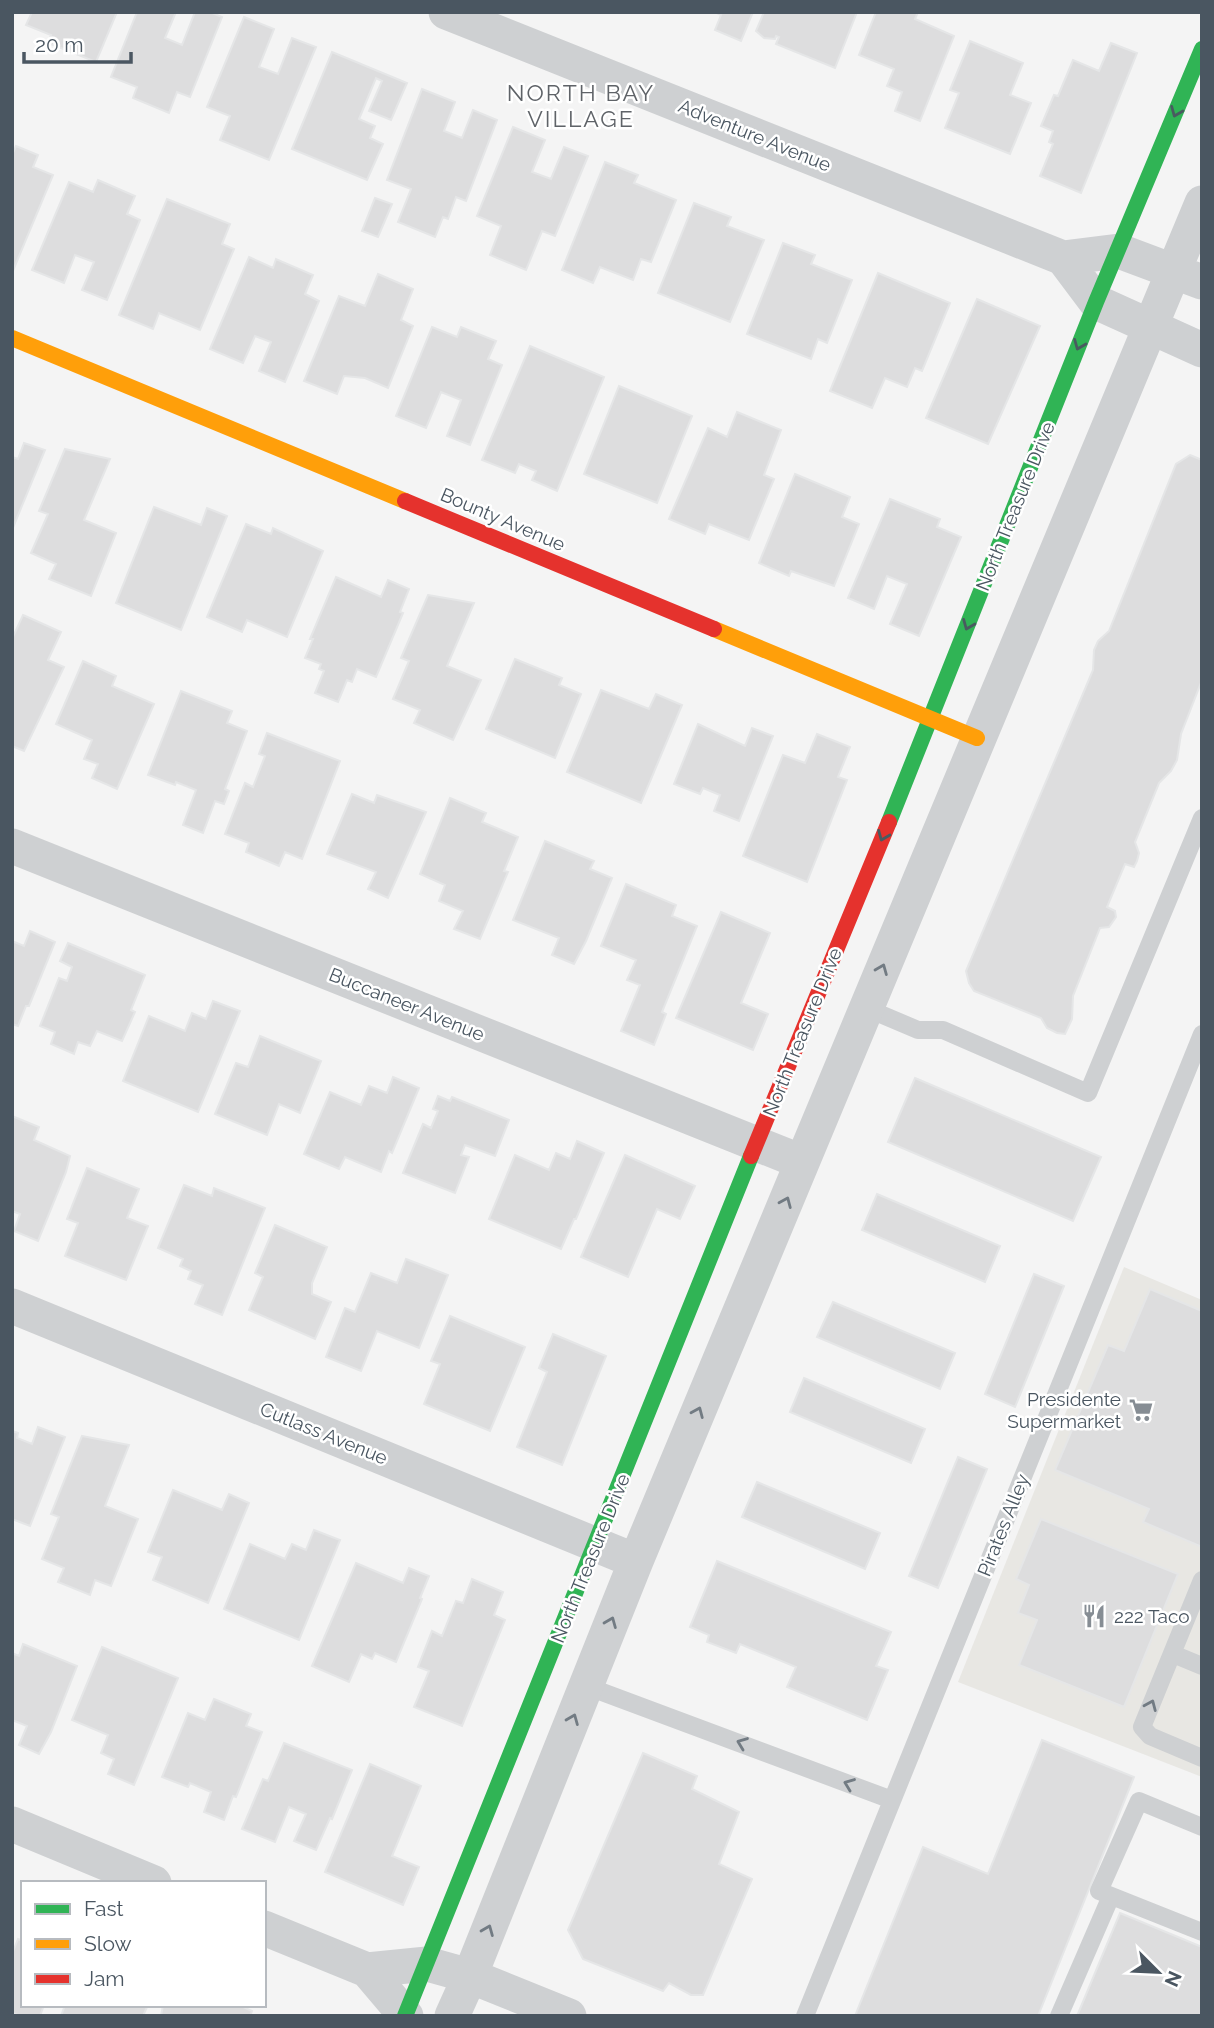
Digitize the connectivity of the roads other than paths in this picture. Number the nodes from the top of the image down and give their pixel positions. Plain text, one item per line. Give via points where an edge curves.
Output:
1 (446, 12) edge
2 (1202, 49) edge
3 (1202, 203) edge
4 (1119, 251) junction
5 (1063, 258) junction
6 (1188, 277) edge
7 (1096, 302) junction
8 (1149, 328) junction
9 (12, 338) edge
10 (1202, 350) edge
11 (931, 719) junction
12 (977, 738) junction
13 (1202, 818) edge
14 (12, 846) edge
15 (866, 1008) junction
16 (1202, 1034) edge
17 (756, 1144) junction
18 (802, 1162) junction
19 (12, 1306) edge
20 (596, 1545) junction
21 (636, 1561) junction
22 (1202, 1580) edge
23 (1173, 1654) junction
24 (1202, 1666) edge
25 (586, 1686) junction
26 (1202, 1758) edge
27 (892, 1800) junction
28 (12, 1824) edge
29 (1202, 1827) edge
30 (149, 1881) edge
31 (1111, 1896) junction
32 (266, 1929) edge
33 (1202, 1932) edge
34 (427, 1964) junction
35 (367, 1970) junction
36 (470, 1976) junction
37 (405, 2016) edge
38 (452, 2016) edge
39 (569, 2016) edge
40 (805, 2016) edge
41 (1059, 2016) edge

1 - 5 street, Adventure Avenue
2 -> 4 street, North Treasure Drive
3 - 6 street
4 - 5 street, Adventure Avenue
4 - 6 street, Adventure Avenue
4 - 7 street, North Treasure Drive
5 - 7 street
6 - 8 street
7 - 8 street
7 -> 11 street, North Treasure Drive
8 - 10 street
8 - 12 street
9 - 11 street, Bounty Avenue
11 - 12 street, Bounty Avenue
11 -> 17 street, North Treasure Drive
15 -> 12 street
13 - 15 lane via 1088,1093 943,1030 918,1030
14 - 17 street, Buccaneer Avenue
15 - 18 street
16 - 27 lane, Pirates Alley
17 - 18 street, Buccaneer Avenue
17 - 20 street, North Treasure Drive
21 -> 18 street
19 - 20 street, Cutlass Avenue
20 - 21 street, Cutlass Avenue
20 - 34 street, North Treasure Drive
25 -> 21 street
22 - 23 lane
23 - 24 lane
26 -> 23 lane via 1150,1736 1142,1727
27 -> 25 lane
36 -> 25 street
27 - 40 lane, Pirates Alley
28 - 30 street
29 - 31 lane via 1139,1801 1100,1891
31 - 33 lane
31 - 41 lane
32 - 35 street
34 - 35 street
34 - 36 street
34 - 37 street, North Treasure Drive
35 - 37 street
36 - 38 street
36 - 39 street

